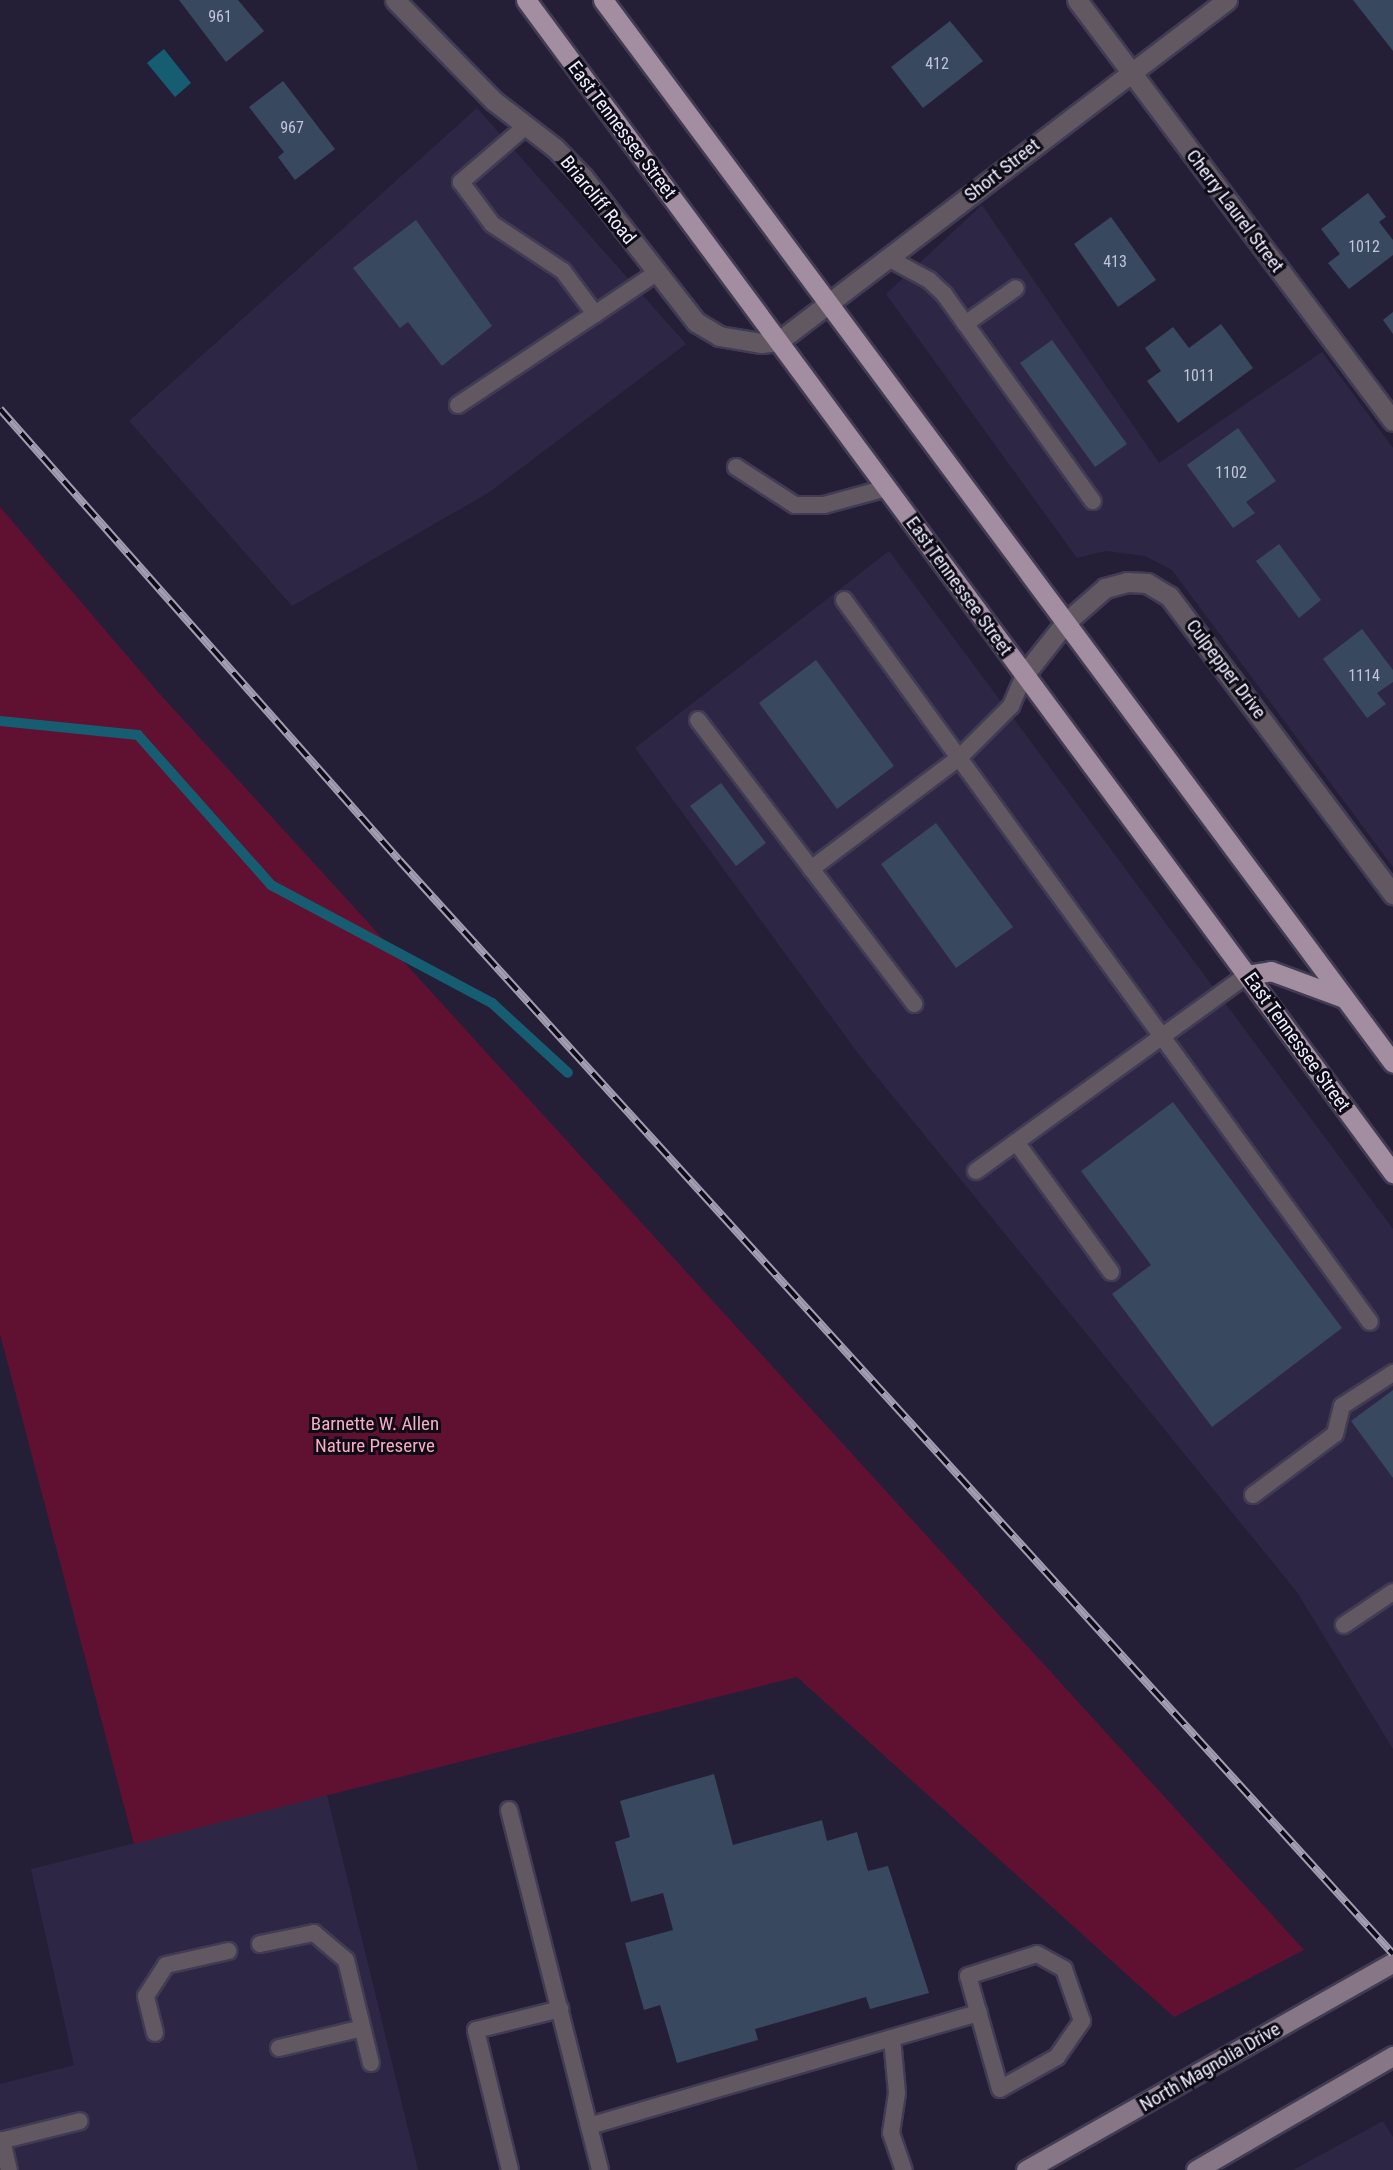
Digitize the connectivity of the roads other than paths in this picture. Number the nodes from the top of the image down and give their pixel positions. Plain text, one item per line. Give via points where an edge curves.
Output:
1 (395, 0) edge
2 (526, 0) edge
3 (603, 0) edge
4 (1077, 0) edge
5 (1227, 0) edge
6 (1130, 71) junction
7 (526, 126) junction
8 (888, 258) junction
9 (656, 273) junction
10 (1016, 288) dead end
11 (828, 304) junction
12 (595, 314) junction
13 (965, 324) junction
14 (779, 341) junction
15 (458, 405) dead end
16 (1393, 421) edge
17 (736, 467) dead end
18 (887, 488) junction
19 (1093, 501) dead end
20 (844, 600) dead end
21 (1065, 622) junction
22 (1024, 675) junction
23 (698, 720) dead end
24 (959, 758) junction
25 (811, 869) junction
26 (1393, 894) edge
27 (1247, 975) junction
28 (1345, 998) junction
29 (914, 1004) dead end
30 (1162, 1036) junction
31 (1393, 1063) edge
32 (1016, 1142) junction
33 (976, 1171) dead end
34 (1393, 1172) edge
35 (1111, 1272) dead end
36 (1370, 1322) dead end
37 (1393, 1373) edge
38 (1253, 1495) dead end
39 (1393, 1592) edge
40 (1344, 1625) dead end
41 (509, 1810) dead end
42 (260, 1944) dead end
43 (228, 1951) dead end
44 (1393, 1962) edge
45 (560, 2009) junction
46 (979, 2013) junction
47 (362, 2028) junction
48 (155, 2033) dead end
49 (892, 2038) junction
50 (279, 2048) dead end
51 (1393, 2056) edge
52 (371, 2063) dead end
53 (80, 2121) dead end
54 (589, 2126) junction
55 (1, 2141) edge
56 (9, 2170) edge
57 (510, 2170) edge
58 (600, 2170) edge
59 (904, 2170) edge
60 (1026, 2170) edge
61 (1196, 2170) edge

1 - 7 street, Briarcliff Road via 494,101
2 - 14 main road, East Tennessee Street
3 - 11 main road
4 - 6 street, Cherry Laurel Street
5 - 6 street, Short Street
6 - 8 street, Short Street
6 - 16 street, Cherry Laurel Street
7 - 9 street, Briarcliff Road via 583,177
7 - 12 lane via 461,182 492,224 563,271
8 - 11 street, Short Street
8 - 13 lane via 929,280
9 - 12 lane
9 - 14 street, Briarcliff Road via 687,314 706,330 747,342
10 - 13 lane
11 - 14 street, Short Street
11 - 21 main road
12 - 15 lane
13 - 19 lane
14 - 18 main road, East Tennessee Street
17 - 18 lane via 795,505 824,505
18 - 22 main road, East Tennessee Street
20 - 24 lane
21 - 22 street, Culpepper Drive
21 - 26 street, Culpepper Drive via 1087,600 1127,582 1147,583 1169,596
21 - 28 main road
22 - 24 lane via 1011,706
22 - 27 main road, East Tennessee Street
23 - 25 lane
24 - 25 lane
24 - 30 lane
25 - 29 lane
27 - 28 main road via 1270,971
27 - 30 lane
27 - 34 main road, East Tennessee Street
28 - 31 main road
30 - 32 lane
30 - 36 lane
32 - 33 lane
32 - 35 lane
37 - 38 lane via 1342,1406 1335,1434
39 - 40 lane
41 - 45 lane
42 - 47 lane via 314,1933 346,1960
43 - 48 lane via 166,1965 146,1996
44 - 60 main road, North Magnolia Drive
45 - 54 lane
45 - 57 lane via 476,2030
46 - 46 lane via 1000,2090 1057,2057 1082,2021 1064,1969 1037,1954 968,1976
46 - 49 lane
47 - 50 lane
47 - 52 lane
49 - 54 lane
49 - 59 lane via 897,2093 891,2133
51 - 61 main road
53 - 55 lane
54 - 58 lane
55 - 56 lane

